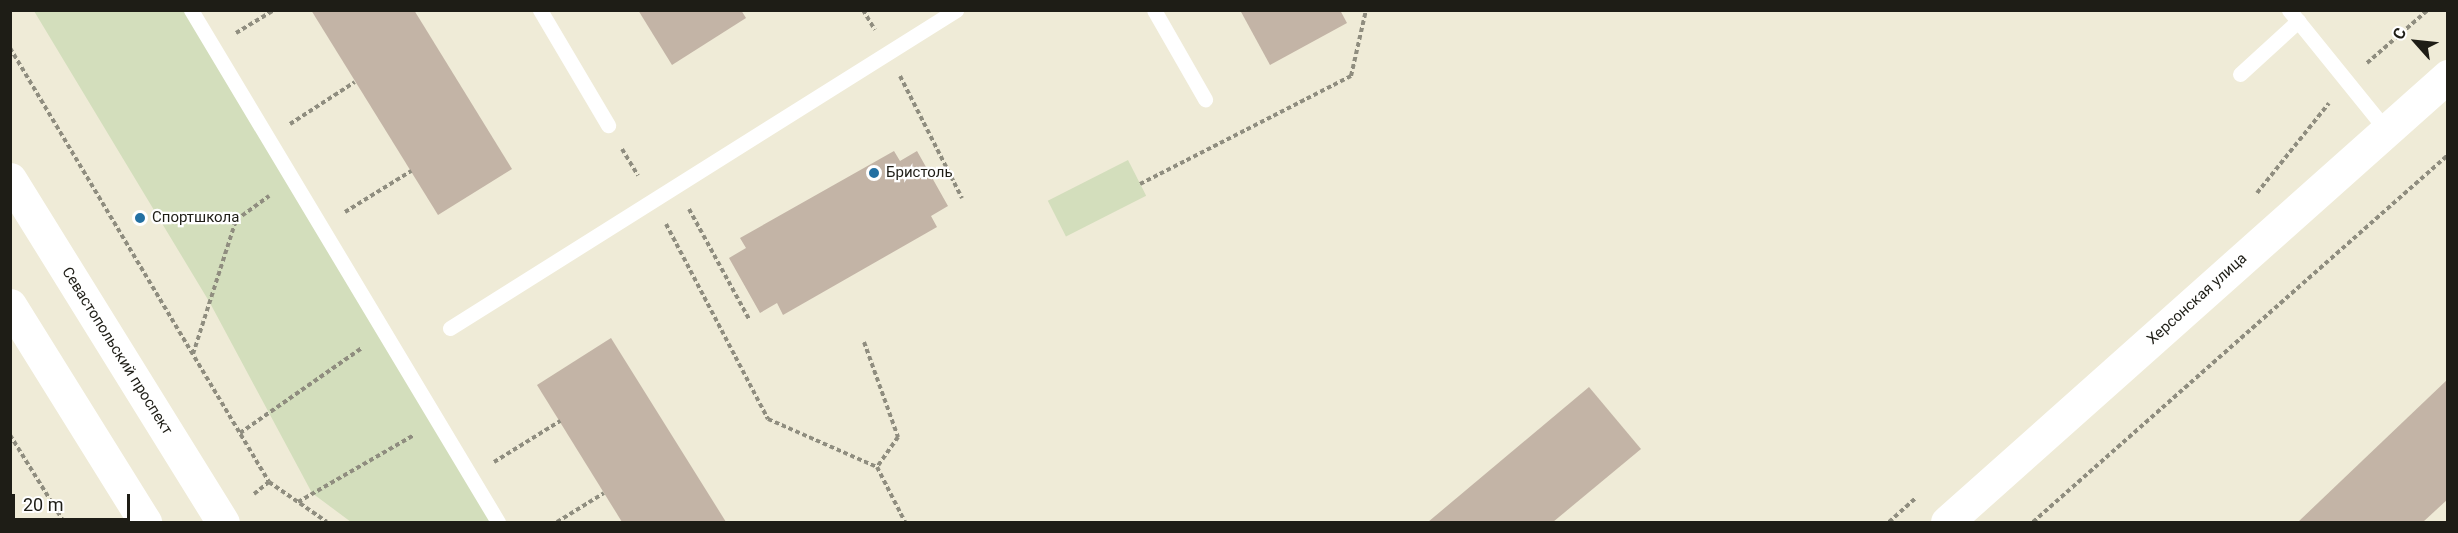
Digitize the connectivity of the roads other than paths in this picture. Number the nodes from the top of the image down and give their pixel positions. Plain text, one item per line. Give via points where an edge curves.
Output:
1 (191, 10) edge
2 (540, 10) edge
3 (956, 10) edge
4 (1154, 10) edge
5 (2294, 16) edge
6 (2240, 74) dead end
7 (2448, 76) edge
8 (1205, 99) dead end
9 (608, 125) road end
10 (2387, 131) junction
11 (10, 180) edge
12 (10, 305) edge
13 (450, 328) dead end
14 (145, 522) edge
15 (223, 522) edge
16 (498, 522) edge
17 (1947, 522) edge

1 - 16 lane
2 - 9 lane
3 - 13 lane
4 - 8 lane
5 - 6 lane
5 - 10 lane
7 - 10 street, Херсонская улица
10 - 17 street, Херсонская улица
11 - 15 street, Севастопольский проспект
12 - 14 street

